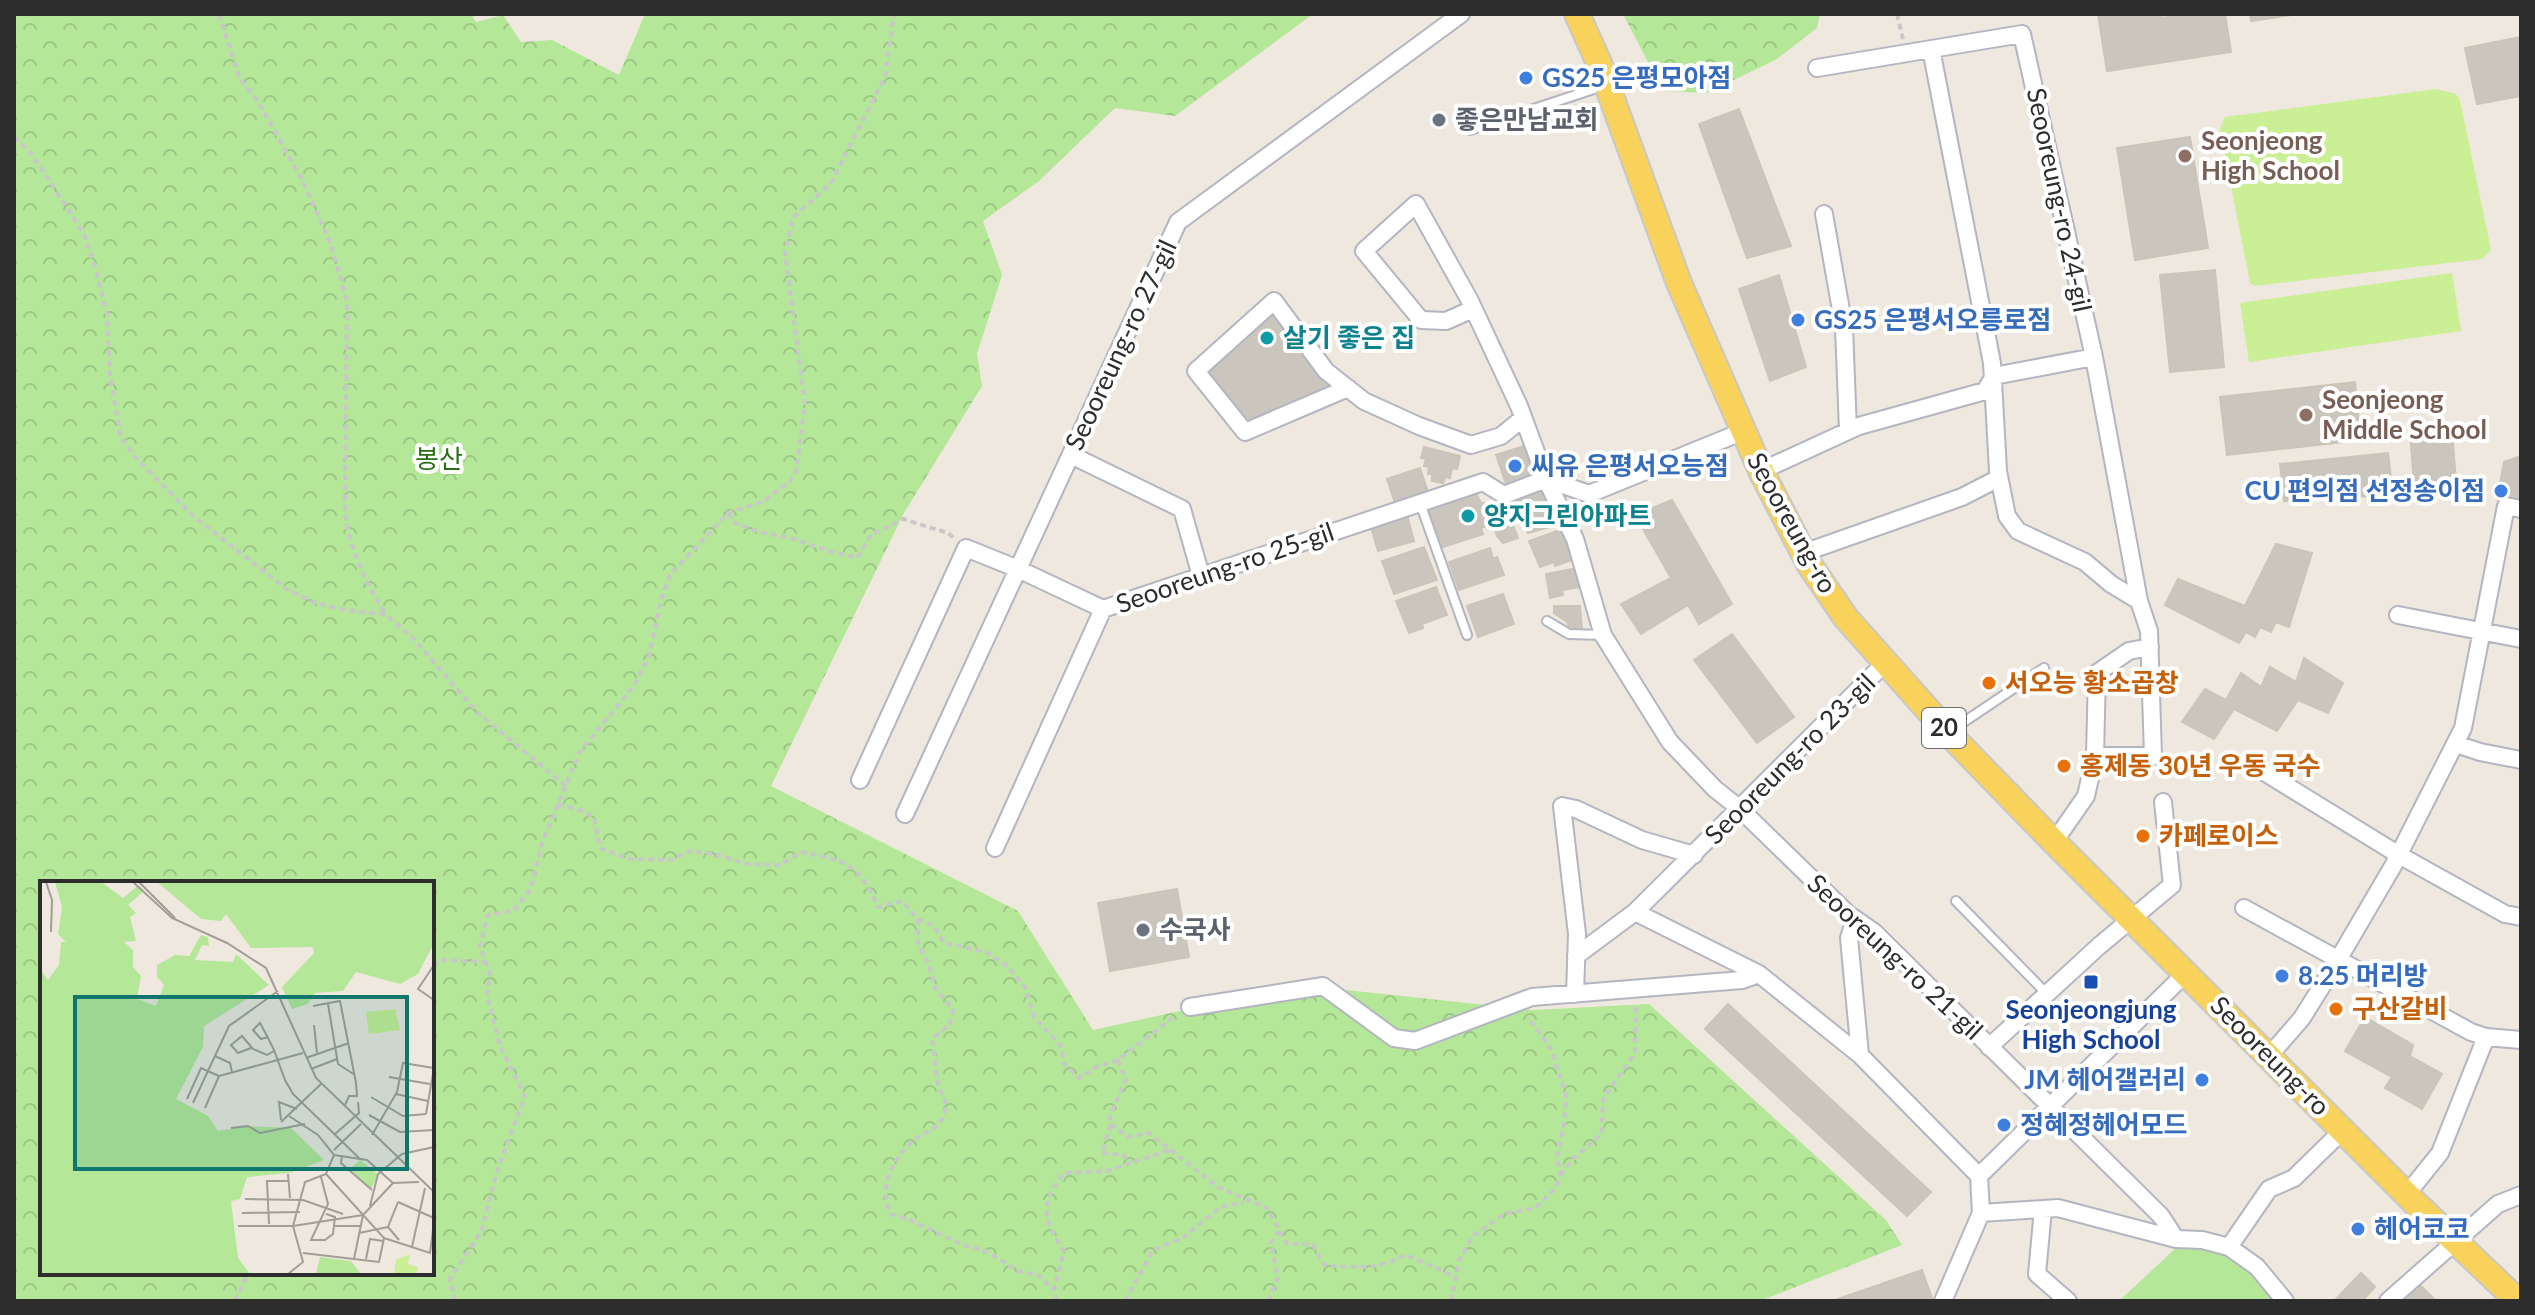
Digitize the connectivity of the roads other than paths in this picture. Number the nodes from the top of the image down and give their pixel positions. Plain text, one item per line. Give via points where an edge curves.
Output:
1 (1461, 14) edge
2 (1577, 14) edge
3 (1931, 49) junction
4 (1817, 68) dead end
5 (1607, 85) junction
6 (1470, 130) dead end
7 (1824, 214) dead end
8 (1473, 309) junction
9 (2094, 357) junction
10 (1994, 376) junction
11 (1348, 388) junction
12 (1523, 418) junction
13 (1744, 431) junction
14 (1848, 431) junction
15 (1071, 455) junction
16 (1761, 471) junction
17 (1999, 478) junction
18 (1546, 479) junction
19 (1420, 503) junction
20 (2521, 509) edge
21 (1803, 553) junction
22 (1018, 569) junction
23 (1201, 576) junction
24 (2139, 601) junction
25 (1103, 609) junction
26 (2398, 615) dead end
27 (1547, 621) dead end
28 (2481, 632) junction
29 (1467, 635) dead end
30 (1603, 635) junction
31 (2521, 639) edge
32 (2150, 647) junction
33 (1886, 662) junction
34 (2044, 668) dead end
35 (1948, 732) junction
36 (2456, 744) junction
37 (2095, 756) junction
38 (2521, 760) edge
39 (2261, 770) dead end
40 (860, 780) dead end
41 (2163, 802) dead end
42 (1739, 808) junction
43 (905, 814) dead end
44 (2054, 842) junction
45 (995, 848) dead end
46 (1694, 855) junction
47 (2399, 855) junction
48 (1956, 901) dead end
49 (2244, 908) dead end
50 (1635, 912) junction
51 (2521, 917) edge
52 (1855, 919) junction
53 (2131, 919) junction
54 (1576, 956) junction
55 (2339, 958) junction
56 (2186, 973) junction
57 (1759, 974) junction
58 (1575, 994) junction
59 (2047, 994) junction
60 (1190, 1007) road end
61 (2486, 1037) junction
62 (2521, 1040) edge
63 (1989, 1047) junction
64 (1860, 1055) junction
65 (2269, 1056) junction
66 (2050, 1106) junction
67 (2343, 1130) junction
68 (1979, 1176) junction
69 (2407, 1194) junction
70 (2521, 1195) edge
71 (2043, 1209) junction
72 (1981, 1213) junction
73 (2176, 1239) junction
74 (2454, 1241) junction
75 (2229, 1247) junction
76 (1943, 1301) edge
77 (2068, 1301) edge
78 (2285, 1301) edge
79 (2388, 1301) edge
80 (2518, 1301) edge

1 - 15 street, Seooreung-ro 27-gil via 1178,222
2 - 5 main road, Seooreung-ro / 20
3 - 4 street, Seooreung-ro 24-gil
3 - 9 street, Seooreung-ro 24-gil via 2022,34
3 - 10 street
5 - 6 lane
5 - 13 main road, Seooreung-ro / 20 via 1679,283
7 - 14 street via 1844,327
8 - 8 street via 1416,204 1364,251 1421,320 1446,321
8 - 12 street
9 - 10 street
9 - 24 street
10 - 14 street via 1985,391
10 - 17 street
11 - 11 street via 1326,371 1274,301 1196,371 1245,432
11 - 12 street via 1364,401 1471,445 1501,436
12 - 18 street
13 - 16 main road, Seooreung-ro / 20
13 - 18 street via 1589,494
14 - 16 street
15 - 22 street, Seooreung-ro 27-gil
15 - 23 street via 1182,509
16 - 21 main road, Seooreung-ro / 20
17 - 21 street via 1962,497
17 - 24 street via 2007,516 2018,531 2085,562
18 - 19 street, Seooreung-ro 25-gil via 1504,495 1483,482
18 - 30 street via 1575,539
19 - 23 street, Seooreung-ro 25-gil
19 - 29 lane
20 - 28 street via 2506,506
21 - 33 main road, Seooreung-ro / 20 via 1846,618
22 - 25 street
22 - 40 street via 966,548
22 - 43 street, Seooreung-ro 27-gil
23 - 25 street, Seooreung-ro 25-gil
24 - 32 street
25 - 45 street, Seooreung-ro 25-gil
26 - 28 street
27 - 30 lane via 1569,634
28 - 31 street
28 - 36 street
30 - 42 street via 1670,742
32 - 37 street via 2129,651 2097,673
32 - 37 street via 2153,756
33 - 35 main road, Seooreung-ro / 20
33 - 42 street, Seooreung-ro 23-gil
34 - 35 lane
35 - 44 main road, Seooreung-ro / 20
36 - 38 street
36 - 47 street
37 - 44 street via 2086,796
39 - 47 street
41 - 53 street via 2172,885
42 - 46 street, Seooreung-ro 23-gil
42 - 52 street, Seooreung-ro 21-gil
44 - 53 main road, Seooreung-ro / 20
46 - 50 street, Seooreung-ro 23-gil
46 - 54 street, Seooreung-ro 23-gil via 1642,840 1562,806
47 - 51 street via 2505,914
47 - 55 street
48 - 59 lane
49 - 55 street
50 - 54 street, Seooreung-ro 23-gil
50 - 57 street
52 - 63 street, Seooreung-ro 21-gil
52 - 64 street via 1849,938
53 - 56 main road, Seooreung-ro / 20
53 - 59 street
54 - 58 street, Seooreung-ro 23-gil
55 - 61 street
55 - 65 street via 2302,1018
56 - 65 main road, Seooreung-ro / 20
56 - 66 street
57 - 58 street via 1742,980
57 - 64 street
58 - 60 street via 1532,997 1415,1041 1394,1038 1323,986
59 - 63 street
61 - 62 street
61 - 69 street via 2440,1153
63 - 66 street, Seooreung-ro 21-gil
64 - 68 street
65 - 67 main road, Seooreung-ro / 20
66 - 68 street
66 - 73 street, Seooreung-ro 21-gil via 2161,1216
67 - 69 main road, Seooreung-ro / 20
67 - 75 street via 2294,1178 2269,1189
68 - 72 street
69 - 74 main road, Seooreung-ro / 20
70 - 74 street via 2498,1204
71 - 72 street
71 - 73 street via 2058,1208
71 - 77 street via 2037,1274
72 - 76 street
73 - 75 street
74 - 79 street
74 - 80 main road, Seooreung-ro / 20
75 - 78 street via 2257,1267

